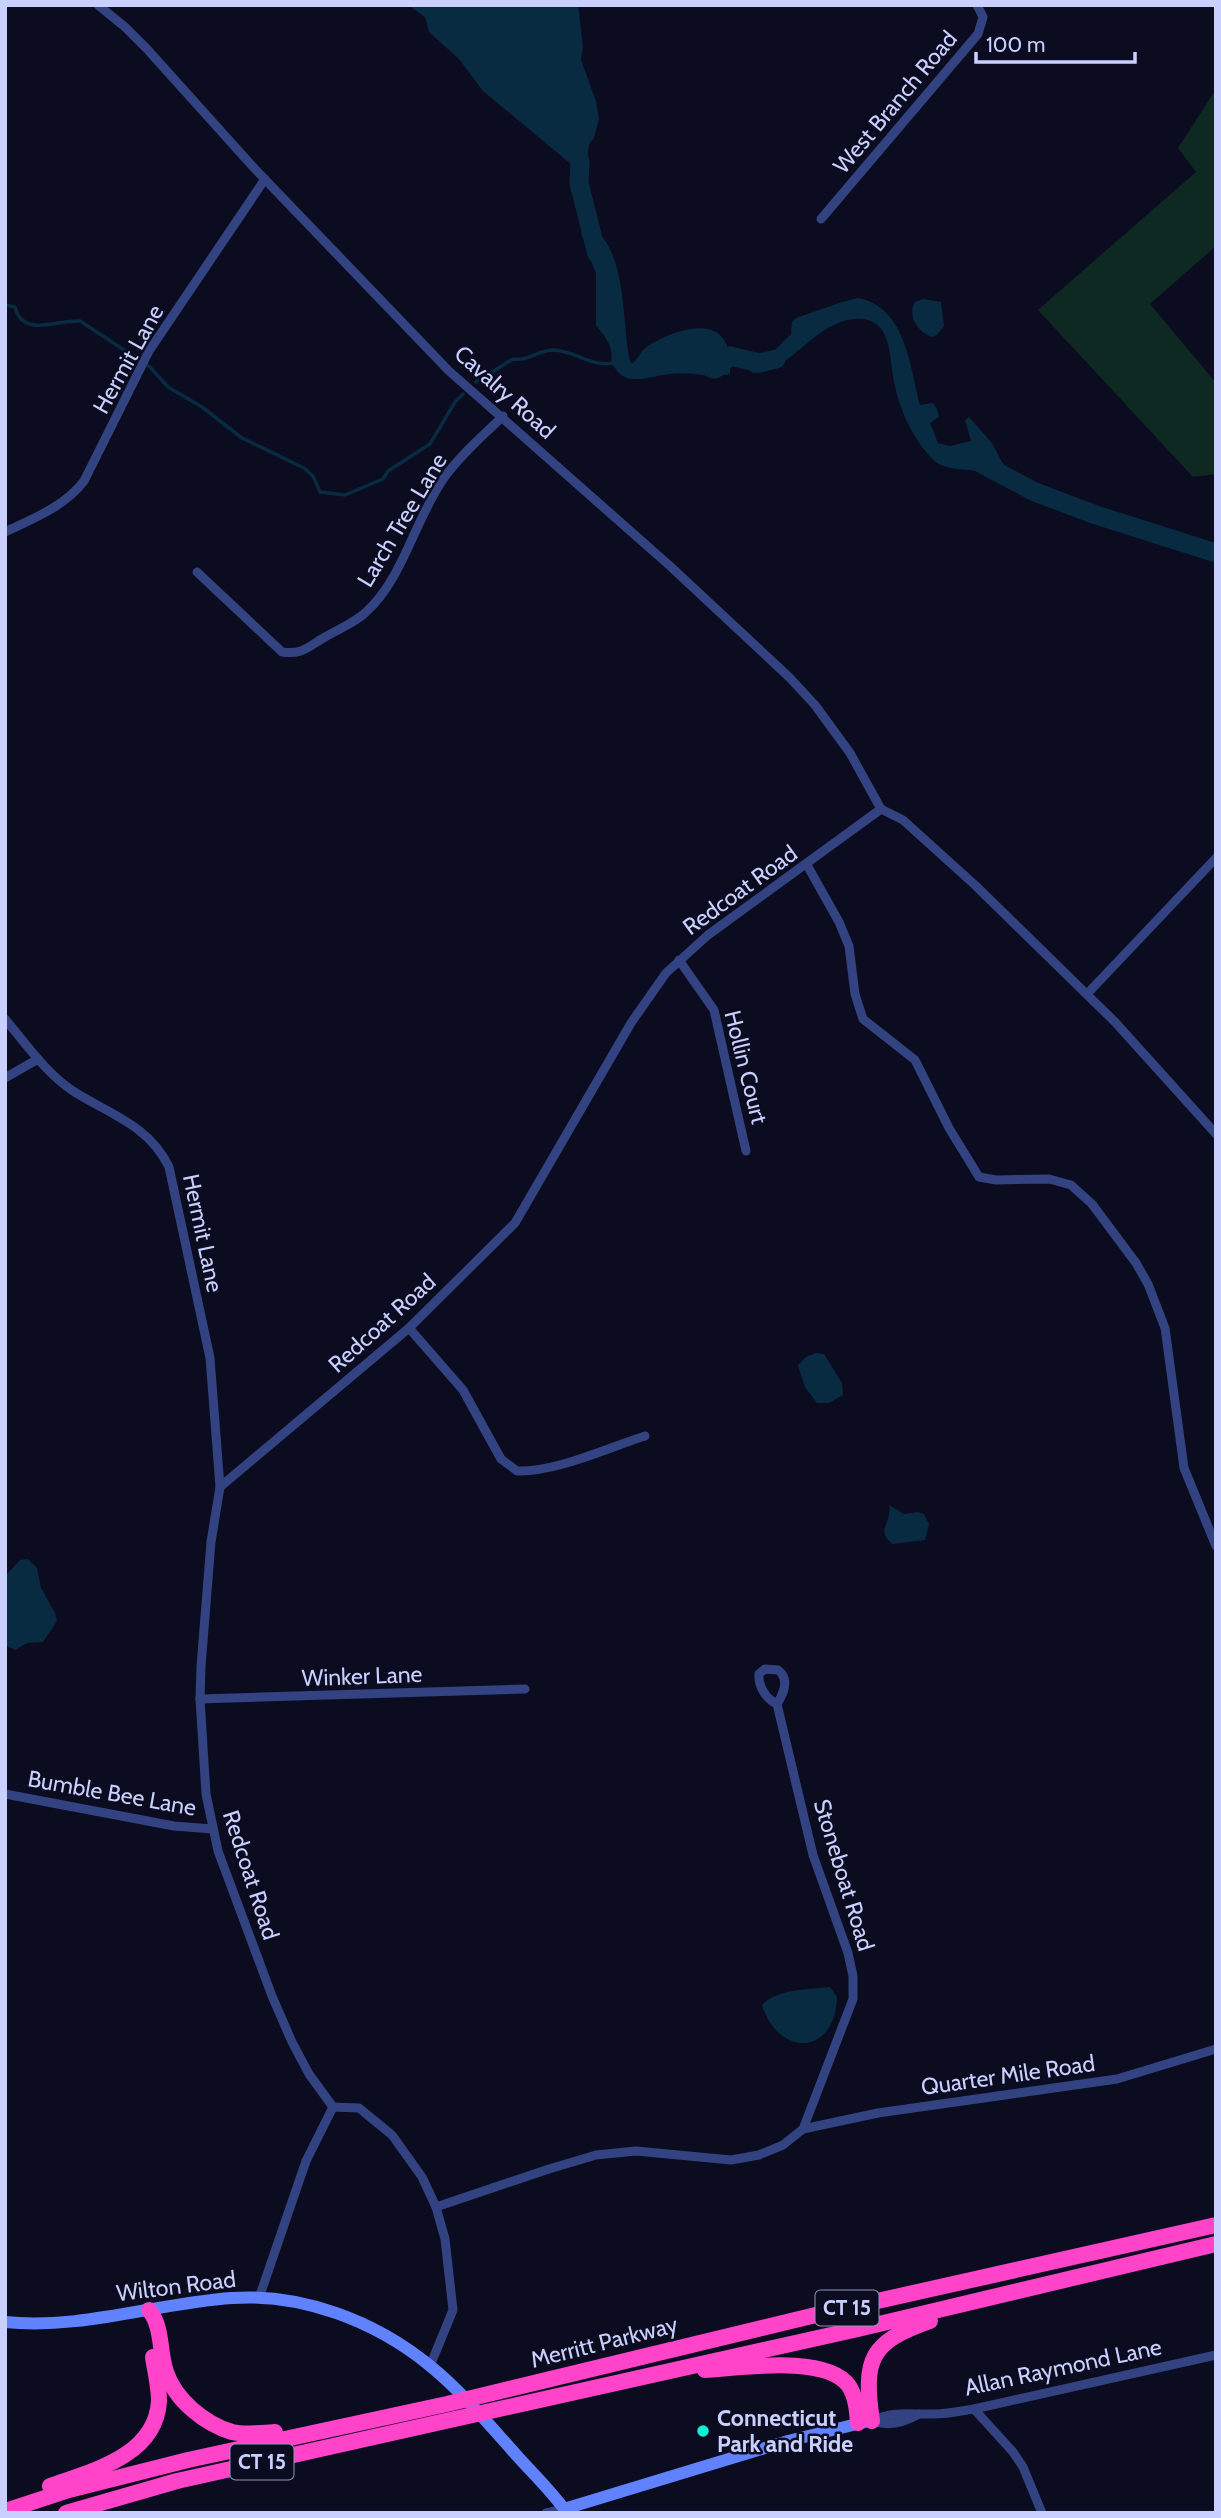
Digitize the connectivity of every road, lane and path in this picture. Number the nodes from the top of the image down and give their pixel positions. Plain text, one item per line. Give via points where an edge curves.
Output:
1 (98, 5) edge
2 (977, 5) edge
3 (265, 180) junction
4 (821, 219) dead end
5 (503, 416) junction
6 (5, 532) edge
7 (197, 572) dead end
8 (881, 809) junction
9 (1216, 858) edge
10 (807, 865) junction
11 (679, 960) junction
12 (1087, 995) junction
13 (5, 1019) edge
14 (38, 1059) junction
15 (5, 1078) edge
16 (1216, 1133) edge
17 (746, 1151) dead end
18 (409, 1328) junction
19 (645, 1436) dead end
20 (220, 1487) junction
21 (1216, 1546) edge
22 (525, 1689) dead end
23 (200, 1699) junction
24 (777, 1704) dead end
25 (5, 1794) edge
26 (212, 1829) junction
27 (1216, 2049) edge
28 (333, 2107) junction
29 (803, 2129) junction
30 (436, 2207) junction
31 (1216, 2225) edge
32 (1216, 2244) edge
33 (1121, 2267) junction
34 (259, 2298) junction
35 (149, 2310) junction
36 (5, 2322) edge
37 (1216, 2355) edge
38 (430, 2365) junction
39 (616, 2382) junction
40 (483, 2403) junction
41 (974, 2409) junction
42 (376, 2419) junction
43 (865, 2422) junction
44 (5, 2502) edge
45 (5, 2511) edge
46 (566, 2511) edge
47 (66, 2513) edge
48 (546, 2513) edge
49 (1042, 2513) edge

1 - 3 street, Cavalry Road via 148,49
2 - 4 street, West Branch Road via 983,17 978,34
3 - 5 street, Cavalry Road via 449,371
3 - 6 street, Hermit Lane via 149,351 84,481 56,507
5 - 7 street, Larch Tree Lane via 443,479 378,600 365,614 296,654 282,652
5 - 8 street, Cavalry Road via 789,677 850,753
8 - 10 street, Redcoat Road
8 - 12 street via 903,820
9 - 12 street
10 - 11 street, Redcoat Road
10 - 21 street via 849,946 863,1019 915,1060 979,1177 1049,1179 1071,1185 1136,1263 1165,1328 1184,1468
11 - 17 street, Hollin Court via 714,1010
11 - 18 street, Redcoat Road via 631,1023 515,1223
12 - 16 street
13 - 14 street, Hermit Lane
14 - 15 street
14 - 20 street, Hermit Lane via 72,1090 142,1131 169,1167 209,1359
18 - 19 street via 463,1390 501,1459 517,1471 551,1466
18 - 20 street, Redcoat Road
20 - 23 street, Redcoat Road via 211,1542
22 - 23 street, Winker Lane
23 - 26 street, Redcoat Road via 202,1763
24 - 29 street, Stoneboat Road via 813,1855 853,1976 852,1999
25 - 26 street, Bumble Bee Lane
26 - 28 street, Redcoat Road via 287,2031
27 - 29 street, Quarter Mile Road via 1117,2079 878,2113
28 - 30 street via 359,2108 392,2135 422,2177
28 - 34 street via 306,2161
29 - 30 street via 783,2145 731,2160 636,2151 596,2155
30 - 38 street via 445,2239 453,2310
31 - 40 highway, Merritt Parkway / CT 15 via 838,2310
32 - 33 highway, Merritt Parkway / CT 15
33 - 39 highway, Merritt Parkway / CT 15
33 - 43 highway via 948,2314 885,2342 868,2375
34 - 35 main road, Wilton Road
34 - 38 main road, Wilton Road via 302,2302 350,2318 397,2341
35 - 36 main road, Wilton Road via 32,2324
35 - 42 highway via 175,2391 211,2423 234,2432 259,2433
35 - 44 highway via 159,2400 143,2439 103,2467
37 - 41 street, Allan Raymond Lane
38 - 46 main road, Wilton Road
39 - 40 highway, Merritt Parkway / CT 15
39 - 43 highway via 706,2370 811,2366 833,2372 848,2384
40 - 42 highway, Merritt Parkway / CT 15 via 447,2403
40 - 47 highway, Merritt Parkway / CT 15 via 459,2417 177,2481
41 - 43 street, Allan Raymond Lane via 907,2412
41 - 49 street via 1013,2452
42 - 45 highway, Merritt Parkway / CT 15 via 126,2475
43 - 46 main road, Allan Raymond Lane via 763,2448
46 - 48 street

